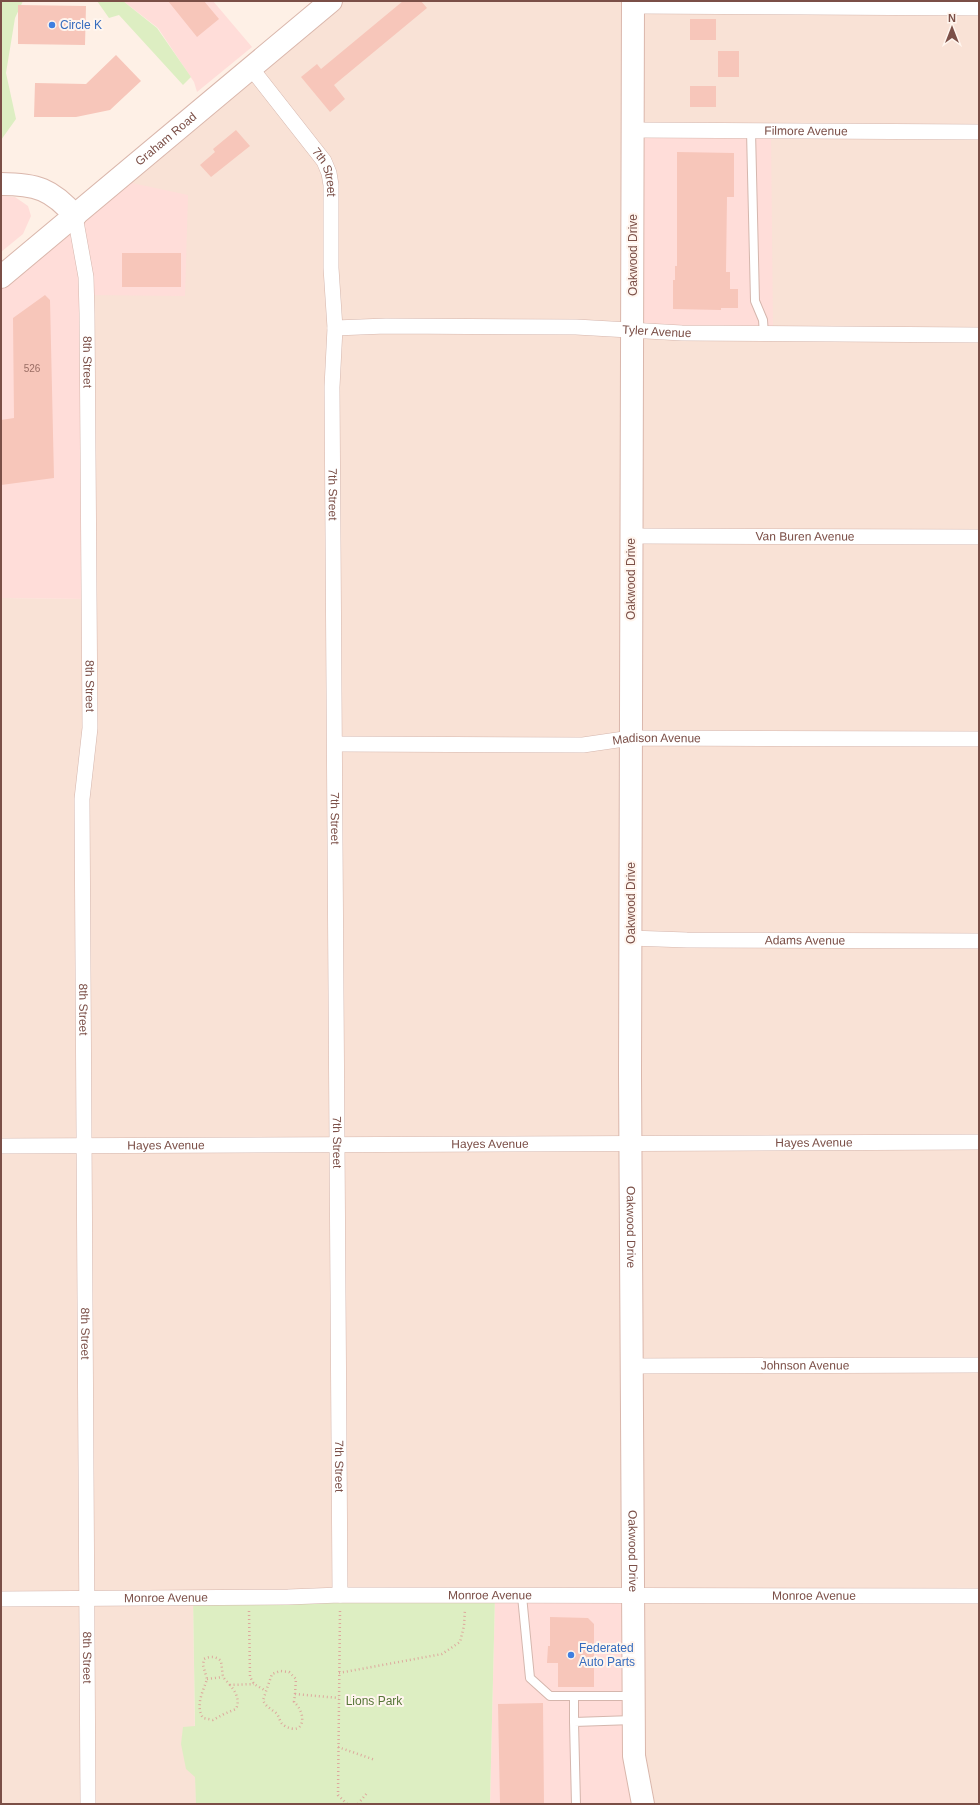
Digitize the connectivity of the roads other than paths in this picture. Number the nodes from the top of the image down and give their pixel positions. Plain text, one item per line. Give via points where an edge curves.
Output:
1 (331, 1) edge
2 (633, 4) edge
3 (979, 8) edge
4 (251, 68) junction
5 (633, 130) junction
6 (751, 132) junction
7 (979, 132) edge
8 (1, 184) edge
9 (75, 216) junction
10 (1, 277) edge
11 (335, 328) junction
12 (633, 330) junction
13 (764, 334) junction
14 (979, 335) edge
15 (631, 536) junction
16 (979, 537) edge
17 (631, 738) junction
18 (979, 739) edge
19 (334, 744) junction
20 (630, 938) junction
21 (979, 941) edge
22 (631, 1142) junction
23 (979, 1142) edge
24 (337, 1143) junction
25 (84, 1145) junction
26 (1, 1146) edge
27 (979, 1365) edge
28 (632, 1366) junction
29 (340, 1595) junction
30 (522, 1596) junction
31 (633, 1596) junction
32 (979, 1596) edge
33 (1, 1599) edge
34 (86, 1599) junction
35 (574, 1696) junction
36 (634, 1696) junction
37 (634, 1720) junction
38 (574, 1722) junction
39 (88, 1804) edge
40 (576, 1804) edge
41 (643, 1804) edge

1 - 4 street, Graham Road
2 - 3 street
2 - 5 street, Oakwood Drive
4 - 9 street, Graham Road
4 - 11 street, 7th Street via 324,162 329,173
5 - 6 street, Filmore Avenue
5 - 12 street, Oakwood Drive
6 - 7 street, Filmore Avenue
6 - 13 lane via 755,301 763,320
8 - 9 street via 20,184 51,192 65,203
9 - 10 street, Graham Road
9 - 25 street, 8th Street via 86,277 87,321 90,728 82,799
11 - 12 street, Tyler Avenue via 576,327
11 - 19 street, 7th Street via 332,387
12 - 13 street, Tyler Avenue via 682,334
12 - 15 street, Oakwood Drive
13 - 14 street, Tyler Avenue
15 - 16 street, Van Buren Avenue
15 - 17 street, Oakwood Drive
17 - 18 street, Madison Avenue
17 - 19 street, Madison Avenue via 583,745
17 - 20 street, Oakwood Drive
19 - 24 street, 7th Street
20 - 21 street, Adams Avenue
20 - 22 street, Oakwood Drive
22 - 23 street, Hayes Avenue
22 - 24 street, Hayes Avenue
22 - 28 street, Oakwood Drive
24 - 25 street, Hayes Avenue
24 - 29 street, 7th Street
25 - 26 street, Hayes Avenue
25 - 34 street, 8th Street
27 - 28 street, Johnson Avenue
28 - 31 street, Oakwood Drive
29 - 30 street, Monroe Avenue
29 - 34 street, Monroe Avenue
30 - 31 street, Monroe Avenue
30 - 35 lane via 530,1678 550,1696
31 - 32 street, Monroe Avenue
31 - 36 street, Oakwood Drive
33 - 34 street, Monroe Avenue
34 - 39 street, 8th Street
35 - 36 lane
35 - 38 lane
36 - 37 street, Oakwood Drive
37 - 38 lane
37 - 41 street, Oakwood Drive via 634,1756
38 - 40 lane

